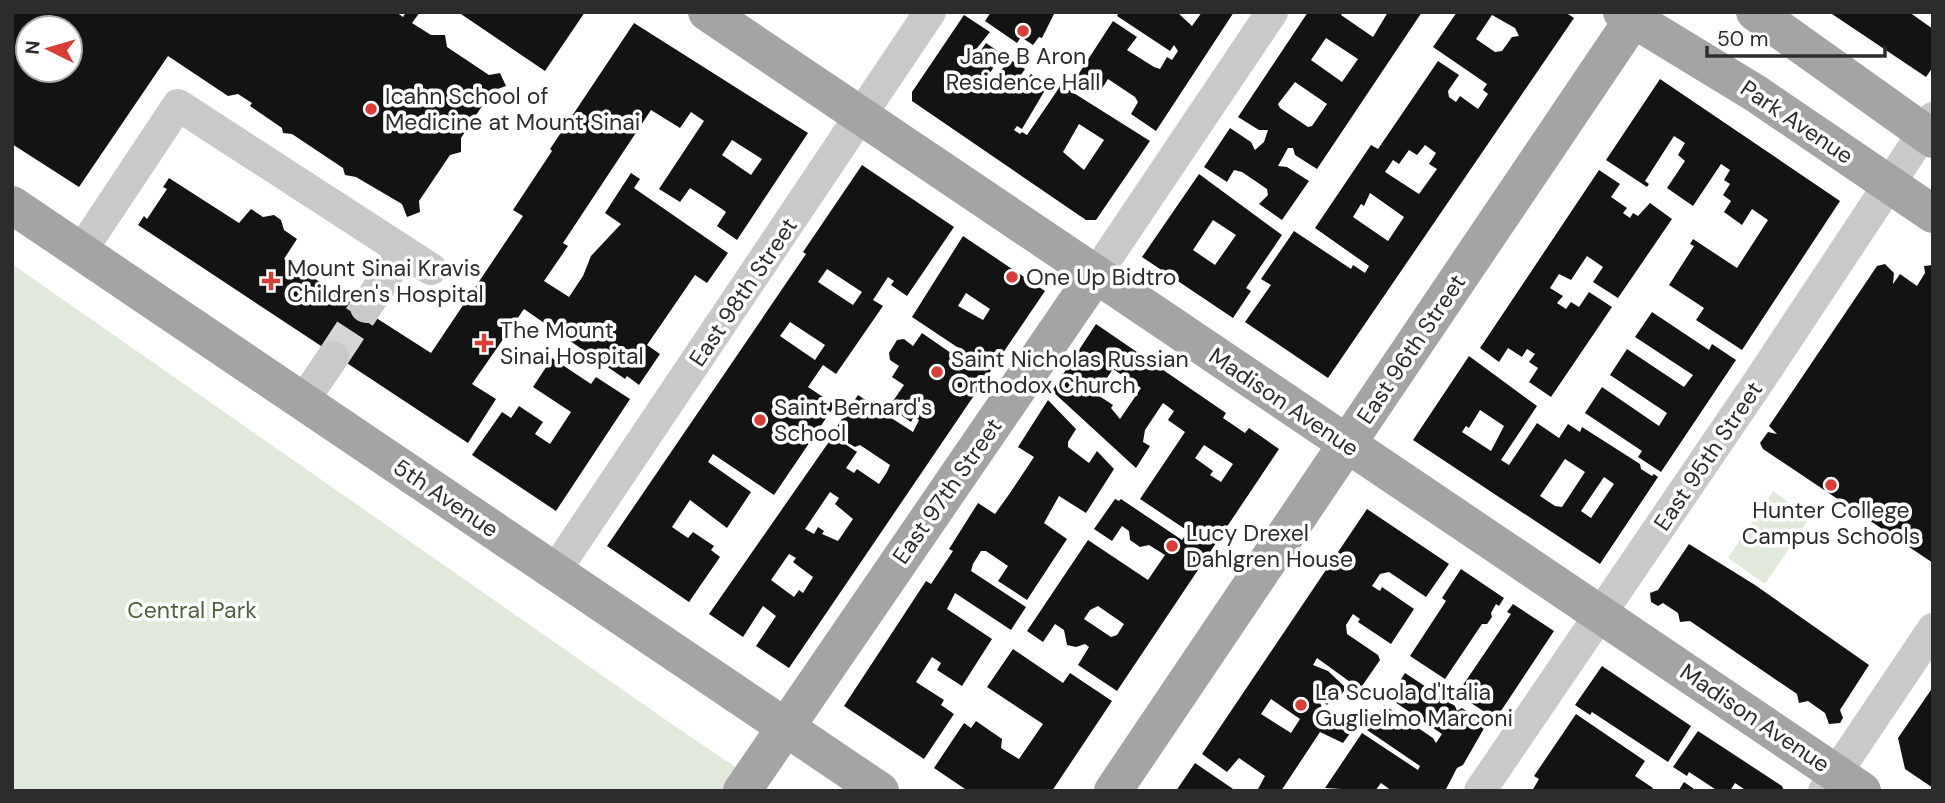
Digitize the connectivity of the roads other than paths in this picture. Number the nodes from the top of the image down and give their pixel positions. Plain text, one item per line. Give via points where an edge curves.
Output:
1 (707, 12) edge
2 (930, 12) edge
3 (1272, 12) edge
4 (1755, 12) edge
5 (1631, 15) edge
6 (862, 115) junction
7 (1930, 130) edge
8 (1888, 184) junction
9 (12, 205) edge
10 (1933, 214) edge
11 (81, 251) junction
12 (403, 251) junction
13 (431, 269) dead end
14 (1096, 274) junction
15 (366, 307) tunnel mouth
16 (333, 357) tunnel mouth
17 (303, 401) junction
18 (1347, 444) junction
19 (555, 571) junction
20 (1600, 614) junction
21 (1933, 629) edge
22 (786, 727) junction
23 (1841, 785) edge
24 (742, 791) edge
25 (880, 791) edge
26 (1113, 791) edge
27 (1480, 791) edge

1 - 6 main road, Madison Avenue
2 - 6 street, East 98th Street
3 - 14 street, East 97th Street
4 - 7 main road
5 - 8 main road, Park Avenue
5 - 18 main road, East 96th Street
6 - 14 main road, Madison Avenue
6 - 19 street, East 98th Street
7 - 8 street, East 95th Street
8 - 10 main road, Park Avenue
8 - 20 street, East 95th Street
9 - 11 main road, 5th Avenue
11 - 12 street via 177,104
11 - 17 main road, 5th Avenue
12 - 13 street
12 - 15 street
14 - 18 main road, Madison Avenue
14 - 22 main road, East 97th Street
16 - 17 street
17 - 19 main road, 5th Avenue
18 - 20 main road, Madison Avenue
18 - 26 main road, East 96th Street
19 - 22 main road, 5th Avenue
20 - 23 main road, Madison Avenue
20 - 27 street, East 95th Street
21 - 23 street
22 - 24 main road, East 97th Street
22 - 25 main road, 5th Avenue

